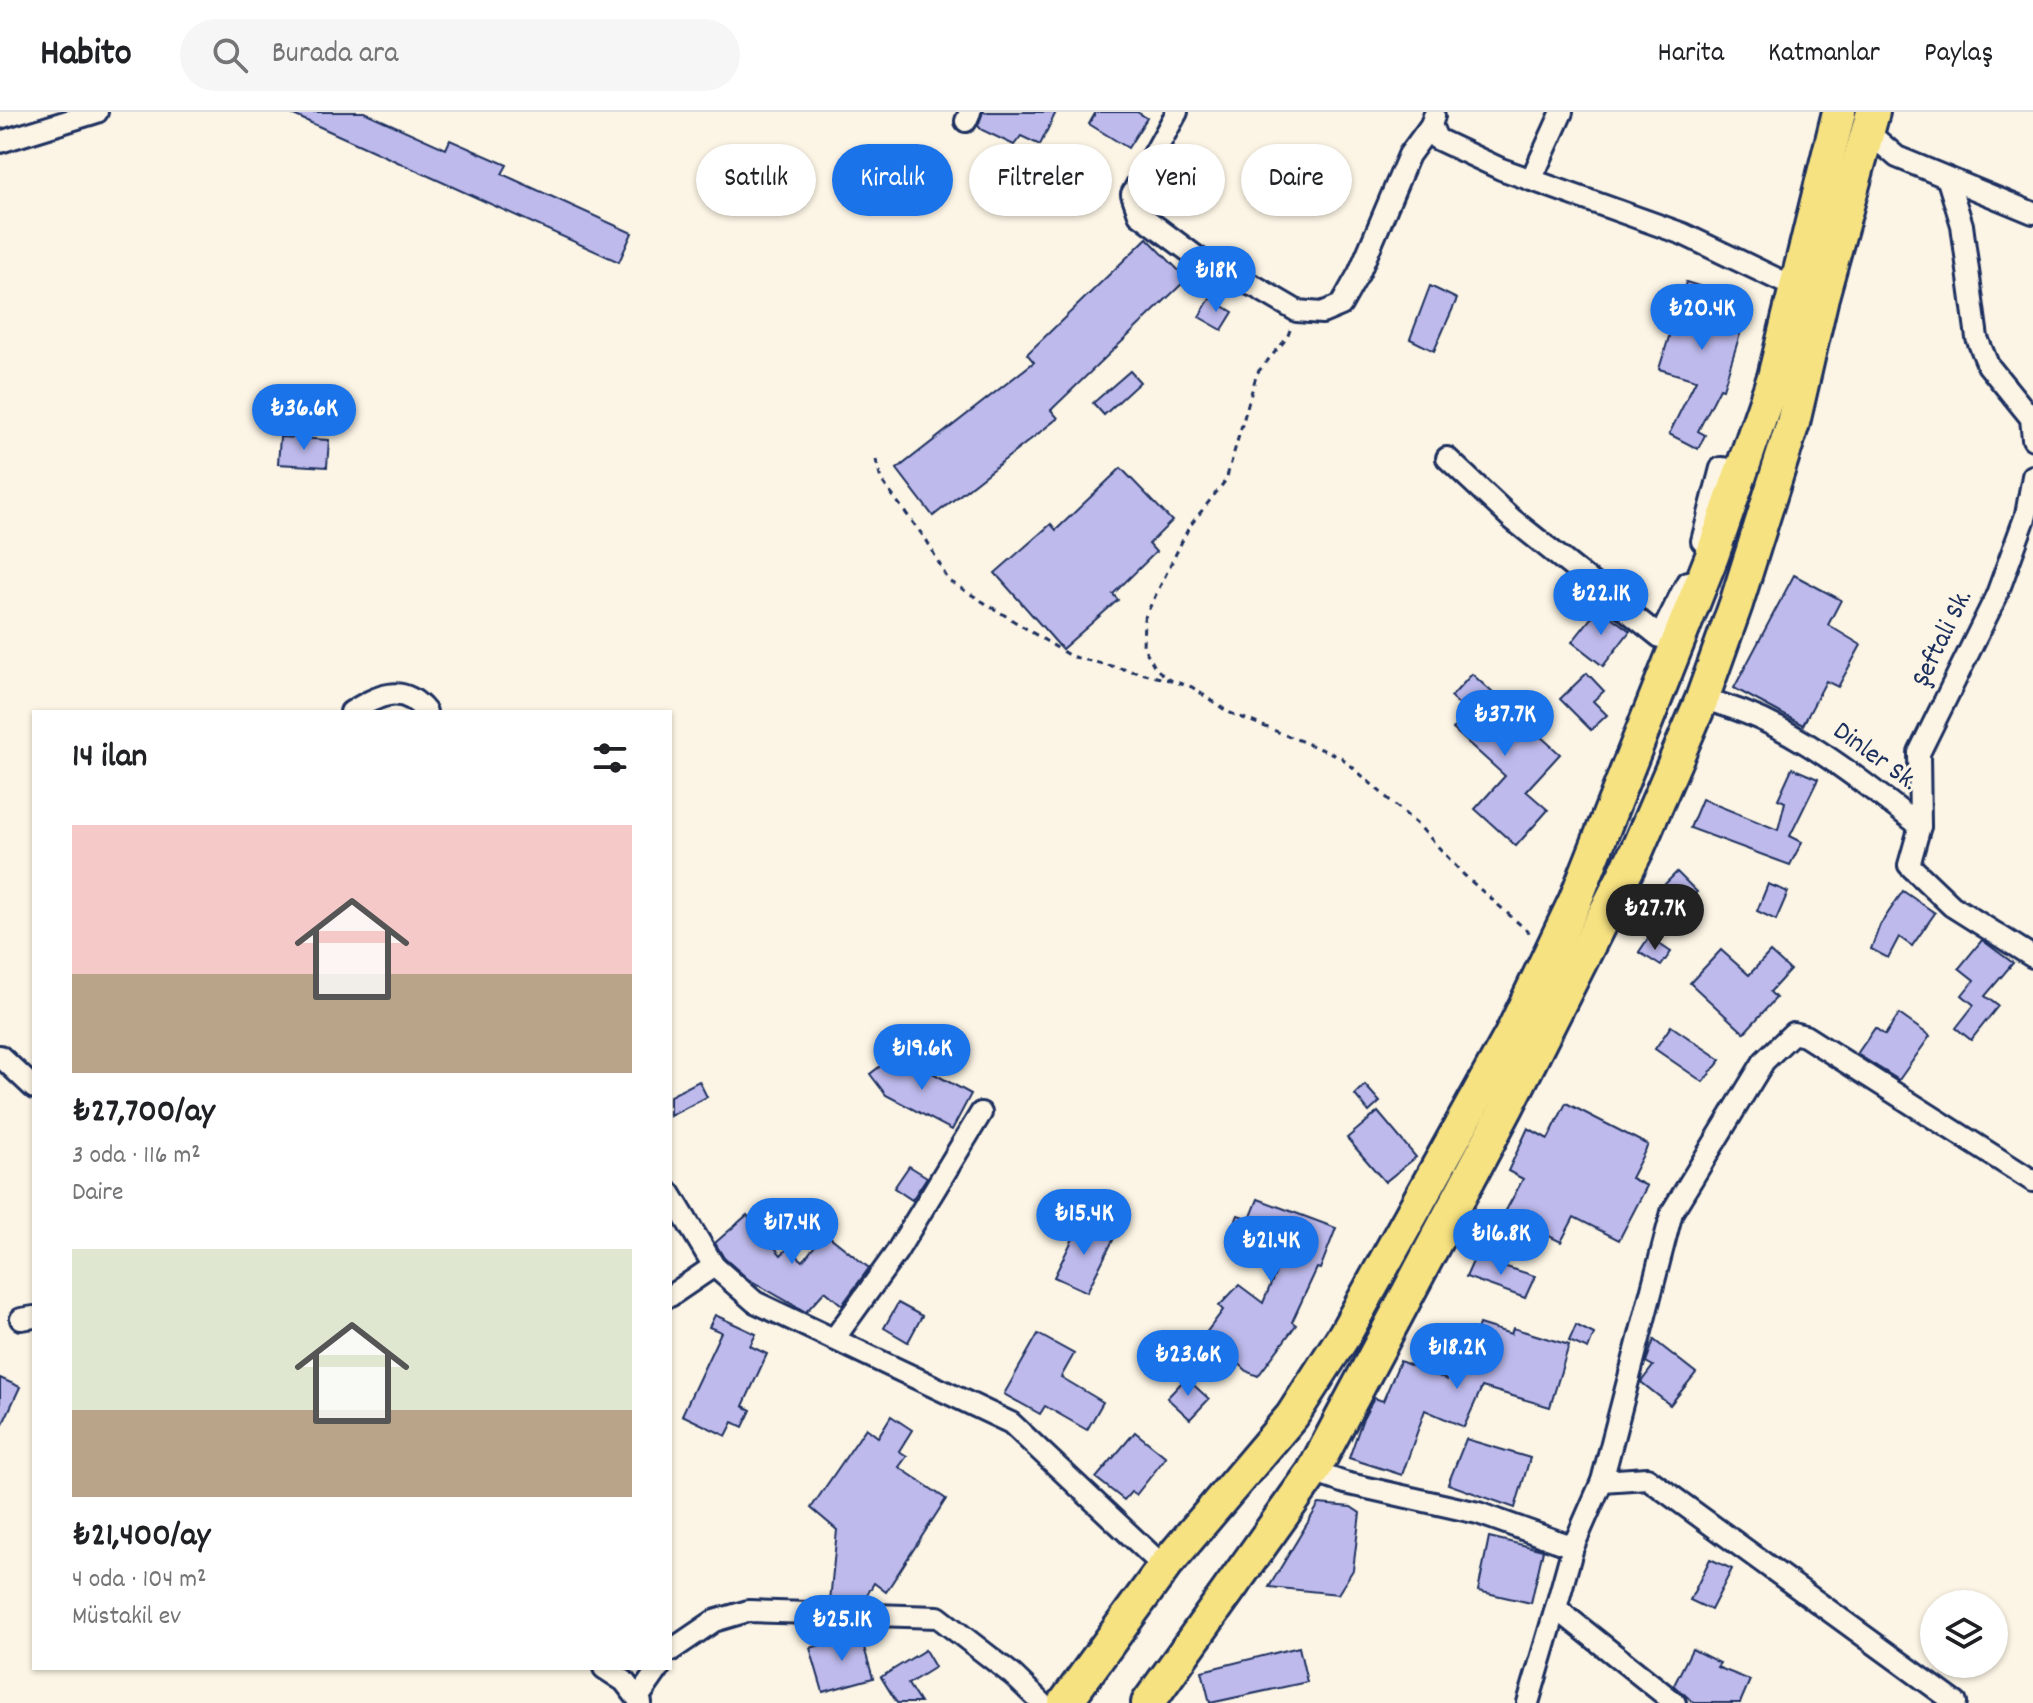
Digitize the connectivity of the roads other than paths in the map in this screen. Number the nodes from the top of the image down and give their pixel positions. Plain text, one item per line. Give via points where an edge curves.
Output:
1 (97, 112) edge
2 (1177, 112) edge
3 (1562, 112) edge
4 (1839, 112) edge
5 (1433, 118) edge
6 (1871, 122) edge
7 (0, 142) edge
8 (1531, 180) junction
9 (1948, 180) junction
10 (2033, 213) edge
11 (1794, 287) junction
12 (2033, 439) edge
13 (1447, 458) dead end
14 (1742, 470) junction
15 (2033, 476) edge
16 (1702, 699) junction
17 (354, 710) edge
18 (424, 710) edge
19 (1920, 826) junction
20 (2033, 957) edge
21 (0, 1056) edge
22 (32, 1086) edge
23 (981, 1113) dead end
24 (2033, 1181) edge
25 (672, 1196) edge
26 (714, 1266) junction
27 (672, 1295) edge
28 (834, 1339) junction
29 (1313, 1472) junction
30 (1602, 1481) junction
31 (1573, 1547) junction
32 (1164, 1567) junction
33 (1556, 1608) junction
34 (672, 1647) edge
35 (607, 1670) edge
36 (658, 1670) edge
37 (1080, 1698) edge
38 (640, 1701) edge
39 (1042, 1703) edge
40 (1148, 1703) edge
41 (1528, 1703) edge
42 (1675, 1703) edge
43 (1956, 1703) edge

1 - 7 street
2 - 5 street via 1132,194 1139,214 1210,267 1297,311 1322,313 1341,305 1409,155
3 - 8 street
4 - 11 highway
5 - 8 street via 1437,139
6 - 9 street via 1897,157
6 - 16 highway via 1793,423
8 - 11 street via 1683,234
9 - 10 street
9 - 12 street via 1962,225 1977,338 1988,365 2031,418
11 - 14 highway via 1774,377
13 - 14 street via 1512,519 1660,637 1698,560 1721,468
14 - 32 highway via 1575,901 1511,1035 1345,1334 1292,1416
15 - 19 street, Şeftali Sk. via 2026,515 1996,597 1919,753
16 - 19 street, Dinler Sk. via 1741,708 1788,732
16 - 29 highway via 1630,865
17 - 18 street via 382,693 397,692
19 - 20 street, Dinler Sk. via 1909,865 1952,906
21 - 22 street
23 - 28 street via 896,1253
24 - 30 street via 1793,1033 1764,1061 1672,1212
25 - 26 street
26 - 27 street
26 - 28 street via 755,1302
28 - 32 street via 1011,1423
29 - 31 street via 1478,1513
29 - 40 highway
30 - 31 street
30 - 43 street via 1647,1478
31 - 33 street
32 - 37 highway
33 - 41 street
33 - 42 street
34 - 39 street via 714,1621 748,1611 938,1617
35 - 38 street
36 - 38 street

